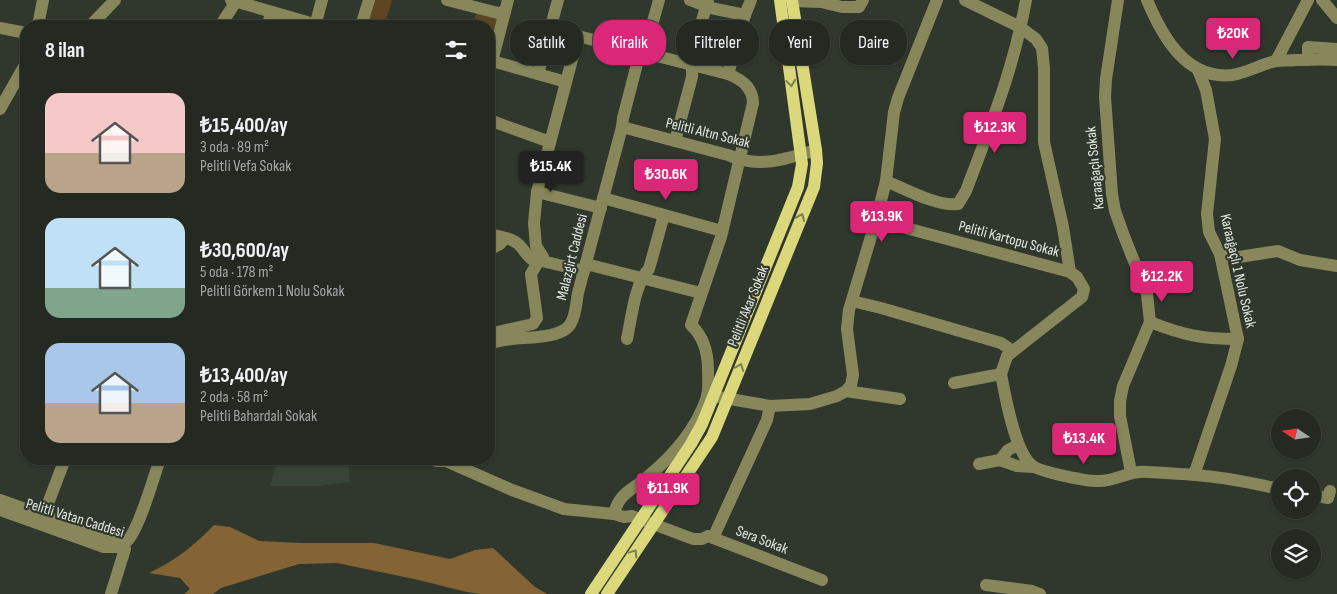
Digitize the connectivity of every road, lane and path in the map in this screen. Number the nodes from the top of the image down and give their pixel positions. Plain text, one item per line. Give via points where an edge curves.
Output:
1 (43, 0) edge
2 (115, 0) edge
3 (235, 0) edge
4 (322, 0) edge
5 (368, 0) edge
6 (447, 0) edge
7 (558, 0) edge
8 (659, 0) edge
9 (690, 0) edge
10 (751, 0) edge
11 (788, 0) edge
12 (863, 0) edge
13 (937, 0) edge
14 (965, 0) edge
15 (1026, 0) edge
16 (1118, 0) edge
17 (1147, 0) edge
18 (1308, 0) edge
19 (1322, 0) edge
20 (462, 2) edge
21 (707, 3) edge
22 (507, 6) edge
23 (272, 12) junction
24 (745, 15) junction
25 (1337, 18) edge
26 (39, 20) edge
27 (96, 20) edge
28 (223, 20) edge
29 (269, 20) edge
30 (298, 20) edge
31 (318, 20) edge
32 (363, 20) edge
33 (553, 20) edge
34 (653, 20) edge
35 (1020, 27) junction
36 (0, 28) edge
37 (20, 32) edge
38 (1337, 49) edge
39 (495, 52) edge
40 (666, 60) edge
41 (1308, 60) junction
42 (1337, 60) edge
43 (1276, 61) junction
44 (540, 65) edge
45 (571, 65) edge
46 (638, 65) edge
47 (692, 66) junction
48 (495, 68) edge
49 (1198, 70) junction
50 (20, 74) edge
51 (538, 74) junction
52 (728, 74) junction
53 (566, 82) junction
54 (0, 109) edge
55 (495, 122) edge
56 (622, 127) junction
57 (675, 141) junction
58 (550, 142) junction
59 (816, 150) junction
60 (800, 155) junction
61 (738, 159) junction
62 (886, 181) junction
63 (537, 192) junction
64 (602, 203) junction
65 (664, 215) junction
66 (876, 220) junction
67 (722, 231) junction
68 (495, 236) edge
69 (505, 238) junction
70 (495, 247) edge
71 (1220, 254) junction
72 (540, 261) junction
73 (1337, 266) edge
74 (585, 267) junction
75 (1070, 272) junction
76 (642, 278) junction
77 (701, 293) junction
78 (852, 301) junction
79 (1150, 322) junction
80 (495, 333) edge
81 (626, 339) dead end
82 (1238, 339) junction
83 (495, 342) edge
84 (1013, 351) junction
85 (1001, 374) junction
86 (954, 383) dead end
87 (846, 391) junction
88 (710, 396) junction
89 (727, 399) junction
90 (900, 400) dead end
91 (770, 406) junction
92 (1018, 445) junction
93 (1000, 460) junction
94 (979, 464) dead end
95 (63, 465) edge
96 (158, 465) edge
97 (455, 465) edge
98 (1033, 467) junction
99 (1132, 472) junction
100 (1194, 475) junction
101 (1271, 488) edge
102 (1330, 491) dead end
103 (1321, 497) edge
104 (0, 500) edge
105 (0, 510) edge
106 (614, 514) junction
107 (641, 519) junction
108 (42, 520) junction
109 (654, 524) junction
110 (713, 538) junction
111 (117, 547) junction
112 (822, 580) dead end
113 (986, 585) dead end
114 (111, 594) edge
115 (591, 594) edge
116 (607, 594) edge
117 (1040, 594) edge

1 - 26 street
2 - 27 street
3 - 23 street
3 - 28 street
4 - 31 street
5 - 32 street
6 - 20 street
7 - 33 street
8 - 34 street, Malazgirt Caddesi
9 - 21 street
10 - 24 street
11 - 12 street via 859,7
11 - 59 main road, Pelitli Akar Sokak
11 -> 60 main road, Pelitli Akar Sokak
13 - 62 street via 894,112
14 - 35 street
15 - 35 street
16 - 79 street, Karaağaçlı Sokak via 1105,97 1112,194 1115,211 1147,294
17 - 49 street via 1165,36 1184,60
18 - 43 street
19 - 25 street
20 - 22 street via 498,13
21 - 24 street
21 - 47 street via 692,55
22 - 39 street
23 - 29 street
23 - 30 street
24 - 52 street
35 - 62 street via 1002,97 958,204 936,201
35 - 75 street via 1042,48 1044,142 1064,227
36 - 37 street
38 - 41 street via 1308,47
40 - 47 street
41 - 42 street
41 - 43 street
43 - 49 street via 1231,75
44 - 51 street
45 - 53 street
46 - 56 street, Malazgirt Caddesi
47 - 52 street
47 - 57 street
48 - 51 street
49 - 71 street, Karaağaçlı 1 Nolu Sokak via 1206,90 1214,130 1207,214 1210,232
50 - 54 street
51 - 53 street
52 - 61 street via 749,87 753,95
53 - 58 street
55 - 58 street
56 - 57 street, Pelitli Altın Sokak
56 - 64 street, Malazgirt Caddesi
57 - 61 street, Pelitli Altın Sokak
58 - 63 street
59 - 60 street, Pelitli Altın Sokak
89 -> 59 main road, Pelitli Akar Sokak via 814,187
60 - 61 street, Pelitli Altın Sokak via 769,162
60 - 88 main road, Pelitli Akar Sokak via 802,164 798,187
61 - 67 street
62 - 66 street
63 - 64 street
63 - 72 street via 534,223 536,246 543,257
64 - 65 street
64 - 74 street, Malazgirt Caddesi
65 - 67 street
65 - 76 street via 649,268
66 - 75 street, Pelitli Kartopu Sokak
66 - 78 street
67 - 77 street
68 - 69 street
69 - 70 street
69 - 72 street via 517,243 531,259
71 - 73 street via 1239,257 1278,251 1300,260
71 - 82 street, Karaağaçlı 1 Nolu Sokak
72 - 74 street
72 - 80 street via 531,274 537,318 533,324
74 - 76 street
74 - 83 street, Malazgirt Caddesi via 574,316 565,331
75 - 84 street, Pelitli Kartopu Sokak via 1082,284 1082,297
76 - 77 street
76 - 81 street
77 - 88 street via 691,326 705,347
78 - 84 street via 994,341
78 - 87 street via 847,329 853,375
79 - 82 street via 1200,338
79 - 99 street, Karaağaçlı Sokak via 1123,386 1120,401
82 - 100 street, Karaağaçlı 1 Nolu Sokak
84 - 85 street, Pelitli Kartopu Sokak via 1007,356
85 - 86 street
85 - 92 street
87 - 90 street
87 - 91 street via 810,404
88 - 89 street
88 - 106 street via 675,452 620,498
88 - 107 main road, Pelitli Akar Sokak via 702,424 691,444
89 - 91 street
89 - 109 main road, Pelitli Akar Sokak via 712,437
91 - 110 street, Sera Sokak via 767,420
92 - 93 street via 1008,450
92 - 98 street
93 - 94 street
93 - 98 street via 1016,466
95 - 108 street
96 - 111 street via 138,522 127,542
97 - 106 street via 564,509
98 - 99 street via 1098,482
99 - 100 street
100 - 101 street
102 - 103 street via 1328,498
104 - 108 street
105 - 108 street, Pelitli Vatan Caddesi
106 - 107 street
107 - 109 street
107 - 115 main road, Pelitli Akar Sokak
108 - 111 street, Pelitli Vatan Caddesi via 104,547
109 - 110 street via 694,539
116 -> 109 main road, Pelitli Akar Sokak
110 - 112 street, Sera Sokak
111 - 114 street, Pelitli Vatan Caddesi via 125,549
113 - 117 street

